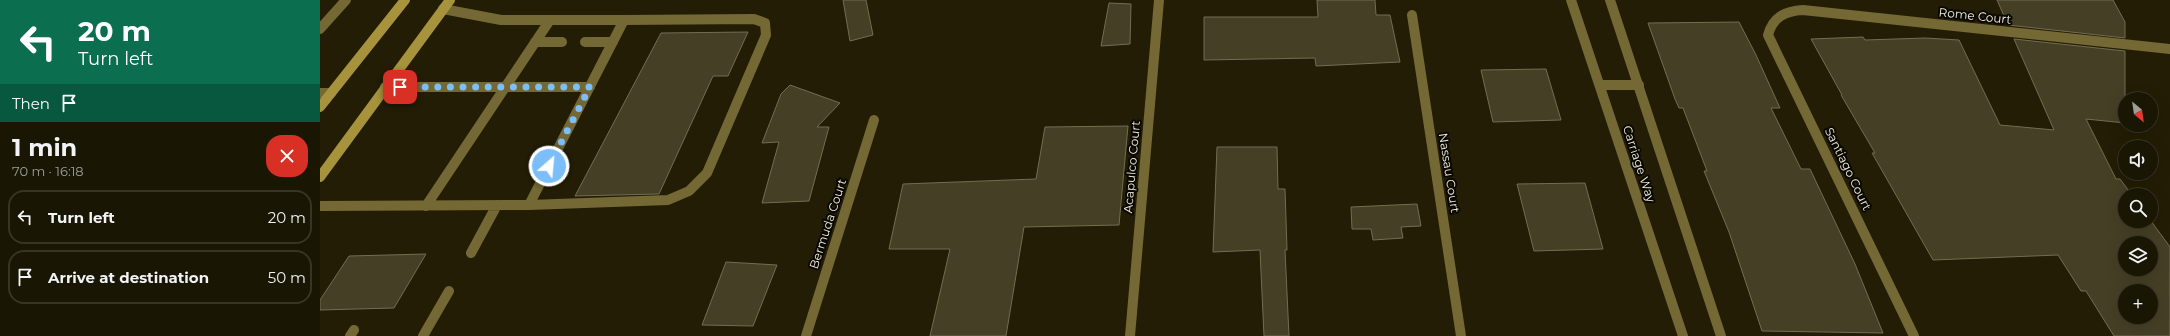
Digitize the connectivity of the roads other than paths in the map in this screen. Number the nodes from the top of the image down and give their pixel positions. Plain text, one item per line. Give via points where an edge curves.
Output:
1 (346, 0) edge
2 (406, 0) edge
3 (450, 0) edge
4 (1159, 0) edge
5 (1571, 0) edge
6 (1610, 0) edge
7 (443, 9) junction
8 (1412, 15) dead end
9 (1779, 16) joint
10 (550, 20) junction
11 (624, 20) junction
12 (320, 29) edge
13 (535, 42) junction
14 (562, 42) dead end
15 (585, 42) dead end
16 (612, 42) junction
17 (2170, 48) edge
18 (1600, 85) junction
19 (1639, 85) junction
20 (385, 87) junction
21 (504, 87) junction
22 (590, 87) junction
23 (331, 92) junction
24 (320, 93) edge
25 (320, 107) edge
26 (874, 120) dead end
27 (320, 177) edge
28 (497, 205) junction
29 (529, 205) junction
30 (320, 206) edge
31 (426, 206) junction
32 (470, 253) dead end
33 (449, 291) dead end
34 (423, 336) edge
35 (806, 336) edge
36 (1130, 336) edge
37 (1461, 336) edge
38 (1683, 336) edge
39 (1722, 336) edge
40 (1914, 336) edge

1 - 12 street
2 - 23 main road
3 - 7 main road
4 - 36 street, Acapulco Court
5 - 18 street, Carriage Way
6 - 19 street, Carriage Way
7 - 10 street via 501,20
7 - 20 main road
8 - 37 street, Nassau Court
9 - 17 street, Rome Court via 1790,10 1803,10
9 - 40 street, Santiago Court via 1770,26 1768,35
10 - 11 street
10 - 13 street
11 - 16 street
11 - 29 street via 754,19 765,23 766,35 707,173 689,191 668,200
13 - 14 street
13 - 21 street
15 - 16 street
16 - 22 street
18 - 19 street
18 - 38 street, Carriage Way
19 - 39 street, Carriage Way
20 - 21 street
20 - 27 main road
21 - 22 street
21 - 31 street
22 - 29 street
23 - 24 street
23 - 25 main road
26 - 35 street, Bermuda Court
28 - 29 street
28 - 31 street
28 - 32 street
30 - 31 street
33 - 34 street

